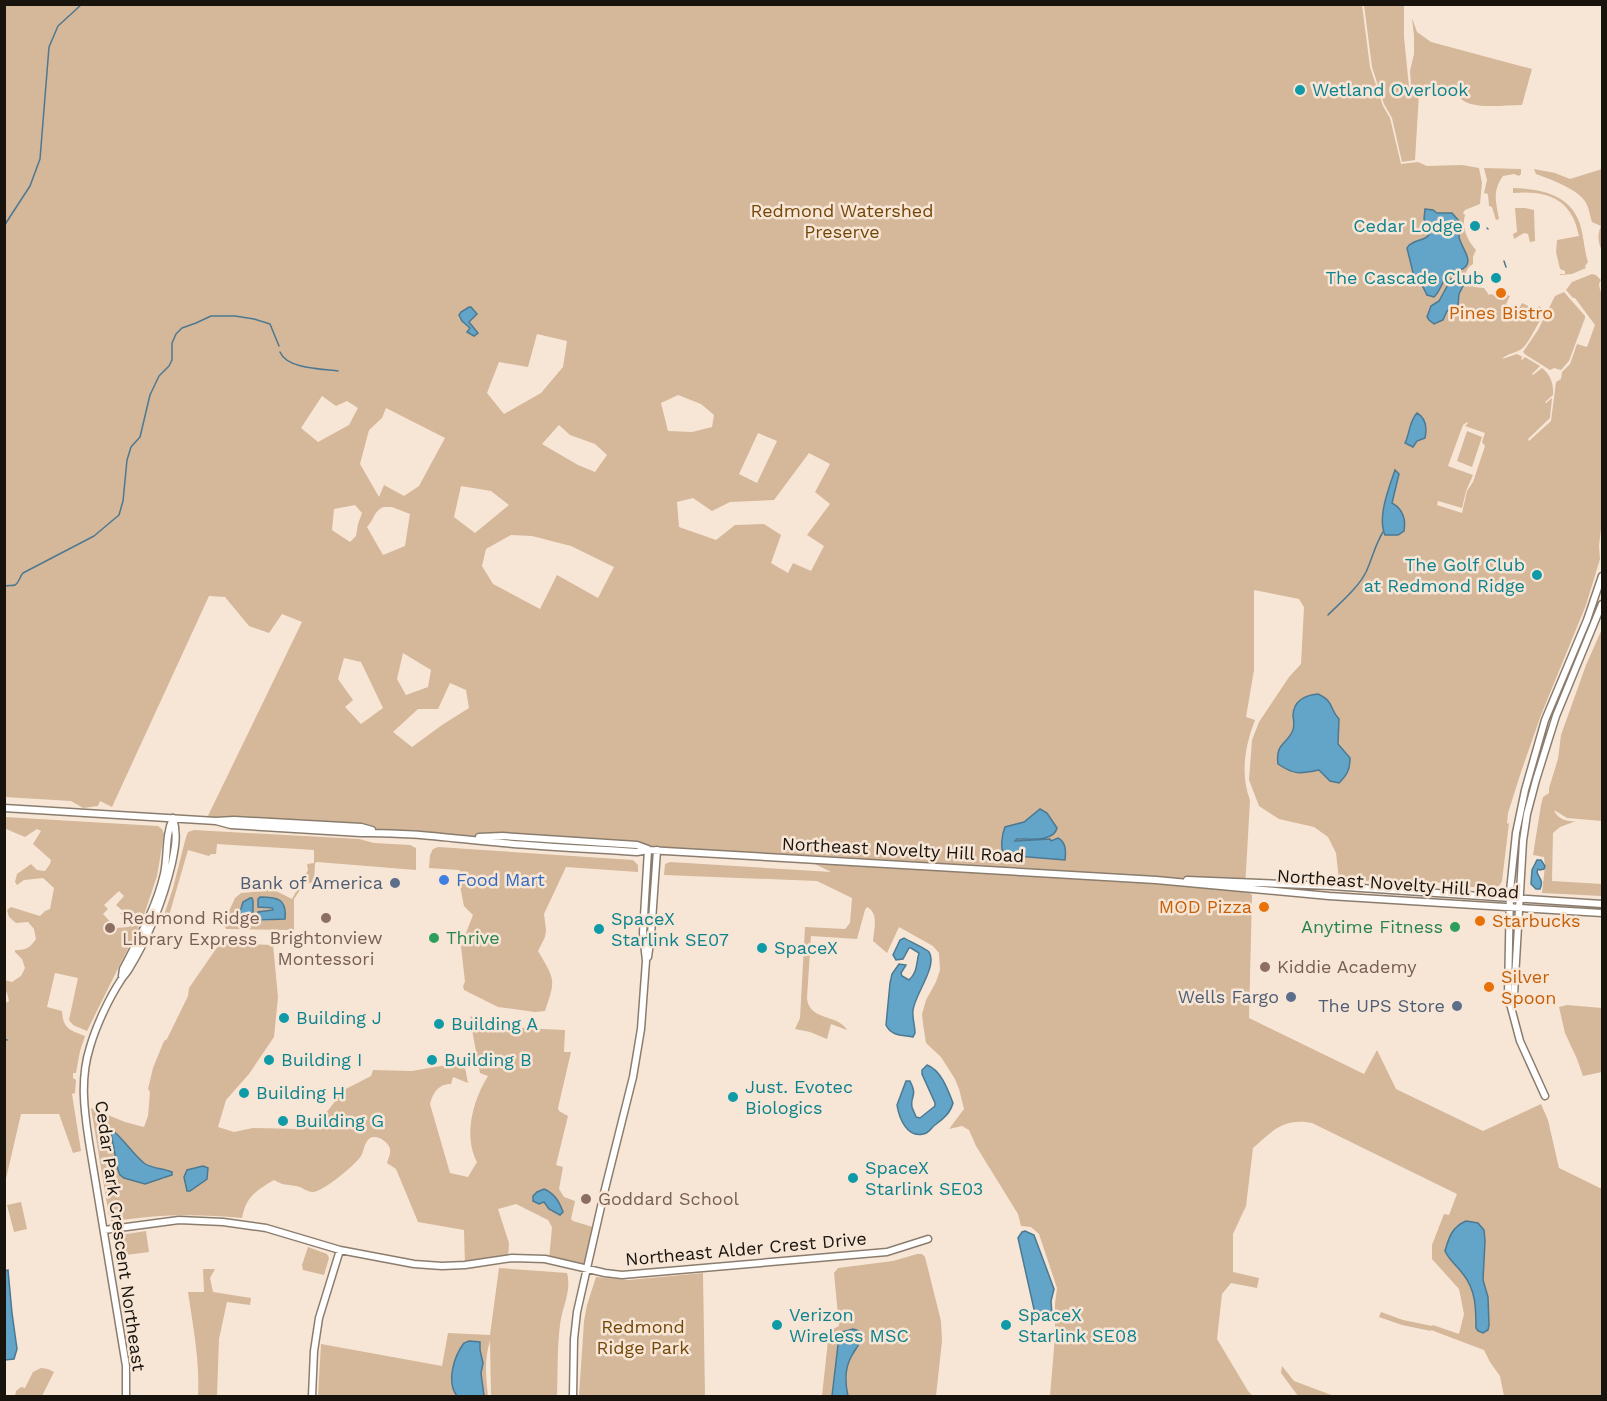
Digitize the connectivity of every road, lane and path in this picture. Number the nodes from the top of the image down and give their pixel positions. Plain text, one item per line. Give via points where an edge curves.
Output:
1 (1602, 576) edge
2 (1602, 604) edge
3 (4, 808) edge
4 (173, 818) junction
5 (648, 850) junction
6 (657, 850) junction
7 (1156, 880) junction
8 (1510, 898) junction
9 (1519, 899) junction
10 (1602, 904) edge
11 (1510, 907) junction
12 (1519, 907) junction
13 (1602, 913) edge
14 (646, 961) junction
15 (1510, 1005) junction
16 (1545, 1096) dead end
17 (104, 1230) junction
18 (928, 1239) dead end
19 (340, 1250) junction
20 (587, 1269) junction
21 (126, 1396) edge
22 (312, 1396) edge
23 (573, 1396) edge

1 - 8 street via 1545,720 1530,770 1517,824
2 - 9 street via 1556,716 1531,796
3 - 4 street, Northeast Novelty Hill Road
4 - 5 street, Northeast Novelty Hill Road via 231,825
4 - 17 street, Cedar Park Crescent Northeast via 159,890 87,1055 85,1114
5 - 6 street, Northeast Novelty Hill Road
5 - 14 street via 643,933
6 - 7 street, Northeast Novelty Hill Road
6 - 14 street
7 - 8 street, Northeast Novelty Hill Road
7 - 11 street, Northeast Novelty Hill Road via 1329,897
8 - 9 street, Northeast Novelty Hill Road
8 - 11 street
9 - 10 street, Northeast Novelty Hill Road
9 - 12 street
11 - 12 street, Northeast Novelty Hill Road
11 - 15 street
12 - 13 street, Northeast Novelty Hill Road
12 - 15 street via 1514,995
14 - 20 street via 633,1077
15 - 16 street via 1520,1041
17 - 19 street, Northeast Alder Crest Drive via 179,1220 213,1221 266,1228
17 - 21 street, Cedar Park Crescent Northeast via 126,1366
18 - 20 street, Northeast Alder Crest Drive via 887,1252 635,1275
19 - 20 street, Northeast Alder Crest Drive via 442,1266 512,1258 549,1260
19 - 22 street via 319,1318
20 - 23 street via 575,1326

